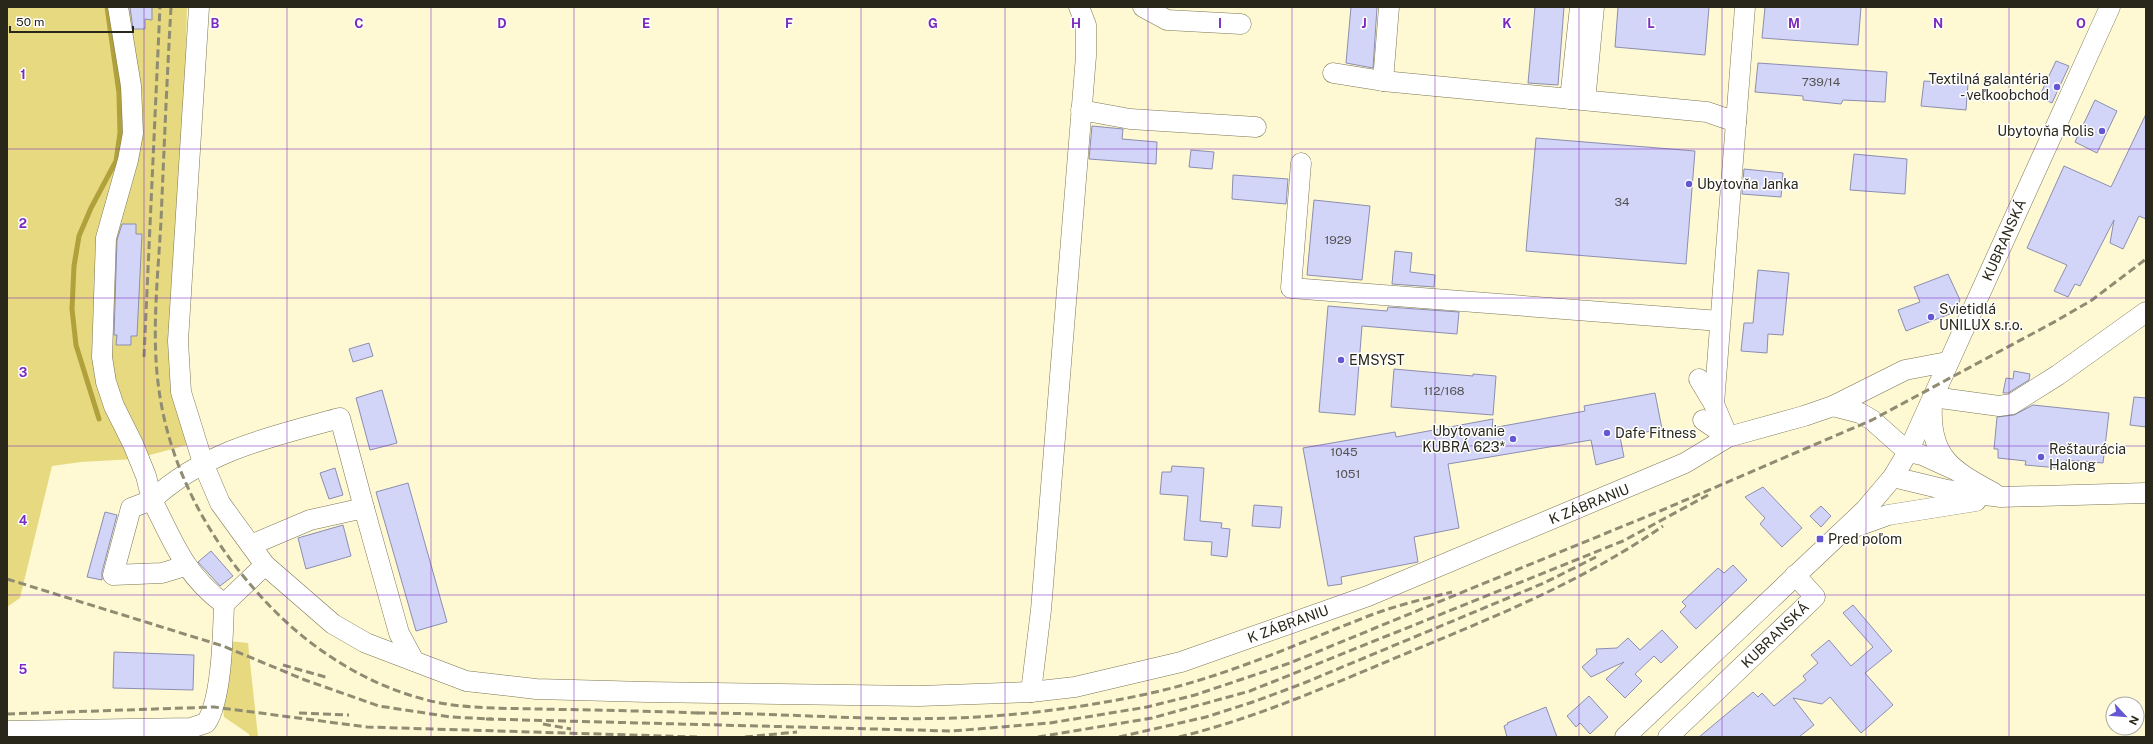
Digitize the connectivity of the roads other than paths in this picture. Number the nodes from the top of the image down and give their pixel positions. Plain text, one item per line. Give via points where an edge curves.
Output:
1 (118, 7) edge
2 (199, 7) edge
3 (1079, 7) edge
4 (1143, 7) edge
5 (1389, 7) edge
6 (1580, 7) edge
7 (1594, 7) edge
8 (1745, 7) edge
9 (2105, 12) edge
10 (1241, 24) dead end
11 (1334, 73) dead end
12 (1383, 81) junction
13 (1578, 95) junction
14 (1081, 110) junction
15 (1736, 122) junction
16 (1256, 127) dead end
17 (1301, 163) dead end
18 (2146, 312) edge
19 (1720, 321) junction
20 (1947, 362) junction
21 (1699, 379) dead end
22 (1933, 397) junction
23 (1714, 404) junction
24 (1833, 406) junction
25 (1703, 420) dead end
26 (1728, 437) junction
27 (1908, 452) junction
28 (203, 462) junction
29 (1955, 470) junction
30 (1893, 476) junction
31 (2146, 493) edge
32 (2001, 498) junction
33 (152, 500) junction
34 (364, 508) junction
35 (1840, 533) junction
36 (251, 545) junction
37 (265, 565) junction
38 (185, 566) junction
39 (1795, 575) junction
40 (224, 604) junction
41 (414, 661) junction
42 (1693, 672) junction
43 (1031, 692) junction
44 (1713, 694) junction
45 (7, 731) edge
46 (1625, 737) edge
47 (1668, 737) edge

1 - 33 street via 132,86 133,132 128,160 106,238 102,357 106,382 114,406 146,476
2 - 28 street, K ZÁBRANIU via 178,341 181,392
3 - 14 street via 1086,25
4 - 10 street via 1167,20
5 - 12 street
6 - 13 street
7 - 13 street
8 - 15 street
9 - 20 street, KUBRANSKÁ
11 - 12 street
12 - 13 street
13 - 15 street via 1707,112
14 - 16 street via 1130,119
14 - 43 street via 1078,205 1042,610
15 - 19 street
17 - 19 street via 1291,288
18 - 22 street via 2058,375 2012,404 1999,406
19 - 23 street
20 - 22 street, KUBRANSKÁ
20 - 24 street, K ZÁBRANIU via 1905,370
21 - 23 street
22 - 27 street, KUBRANSKÁ
22 - 29 street via 1933,436 1938,449
23 - 26 street
24 - 26 street, K ZÁBRANIU
24 - 27 street via 1860,413 1872,420
25 - 26 street
26 - 43 street, K ZÁBRANIU via 1685,463 1368,596 1181,662 1075,687
27 - 29 street via 1922,455
27 - 30 street, KUBRANSKÁ
28 - 33 street via 170,483
28 - 34 street via 259,440 340,418
28 - 36 street, K ZÁBRANIU via 220,503
29 - 32 street
30 - 32 street via 1947,490
30 - 35 street, KUBRANSKÁ via 1865,510
31 - 32 street
32 - 35 street via 1888,516
33 - 38 street
33 - 38 street via 131,508 113,575 162,573
34 - 36 street via 310,520
34 - 41 street via 399,633
35 - 39 street, KUBRANSKÁ
36 - 37 street, K ZÁBRANIU
37 - 40 street
37 - 41 street, K ZÁBRANIU via 333,624 366,643
38 - 40 street via 205,589
39 - 42 street, KUBRANSKÁ
39 - 44 street, KUBRANSKÁ via 1815,597
40 - 45 street via 223,646 214,707 206,723 191,728
41 - 43 street, K ZÁBRANIU via 466,681 536,689 918,696
42 - 44 street
42 - 46 street, KUBRANSKÁ
44 - 47 street, KUBRANSKÁ

